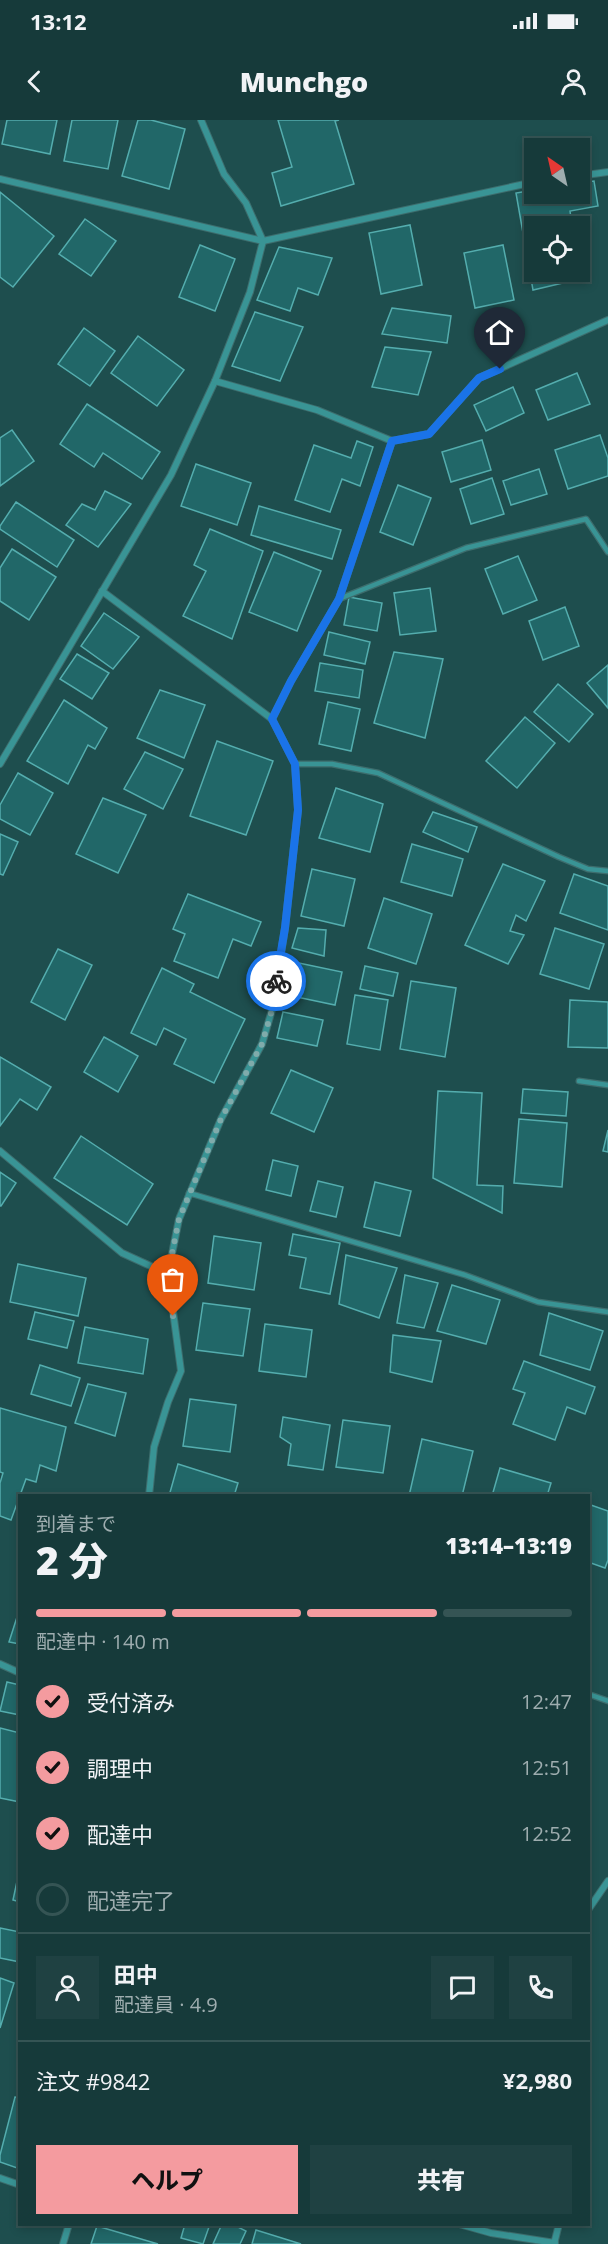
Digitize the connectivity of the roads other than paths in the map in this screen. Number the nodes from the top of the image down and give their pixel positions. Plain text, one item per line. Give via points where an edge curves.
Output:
1 (201, 120) edge
2 (608, 172) edge
3 (590, 174) edge
4 (0, 179) edge
5 (524, 184) edge
6 (263, 241) junction
7 (608, 320) edge
8 (215, 381) junction
9 (392, 441) junction
10 (608, 552) edge
11 (102, 591) junction
12 (339, 599) junction
13 (272, 719) junction
14 (0, 764) edge
15 (295, 764) junction
16 (608, 871) edge
17 (579, 1081) dead end
18 (608, 1085) edge
19 (0, 1151) edge
20 (189, 1193) junction
21 (168, 1274) junction
22 (608, 1312) edge
23 (149, 1494) edge
24 (0, 1664) edge
25 (18, 1672) edge
26 (590, 1695) edge
27 (608, 1701) edge
28 (608, 1881) edge
29 (590, 1907) edge
30 (0, 2178) edge
31 (18, 2184) edge
32 (68, 2226) edge
33 (466, 2226) edge
34 (559, 2226) edge
35 (555, 2243) edge
36 (63, 2244) edge

1 - 6 street via 224,174 246,203
2 - 3 street
4 - 6 street
5 - 6 street
6 - 8 street via 250,292
7 - 9 street via 479,378 429,434
8 - 9 street via 317,410
8 - 11 street via 171,475
9 - 12 street
10 - 12 lane via 586,519 466,548
11 - 13 street
11 - 14 street
12 - 13 street
13 - 15 street
15 - 16 lane via 378,773 559,857 588,869
15 - 20 street via 298,810 272,1010 262,1044 221,1119
17 - 18 lane
19 - 21 street via 122,1253
20 - 21 street via 179,1219
20 - 22 lane via 465,1275 538,1302
21 - 23 street via 181,1371 154,1447
24 - 25 street
26 - 27 lane
28 - 29 street
30 - 31 street
32 - 36 street
33 - 35 street
34 - 35 street

